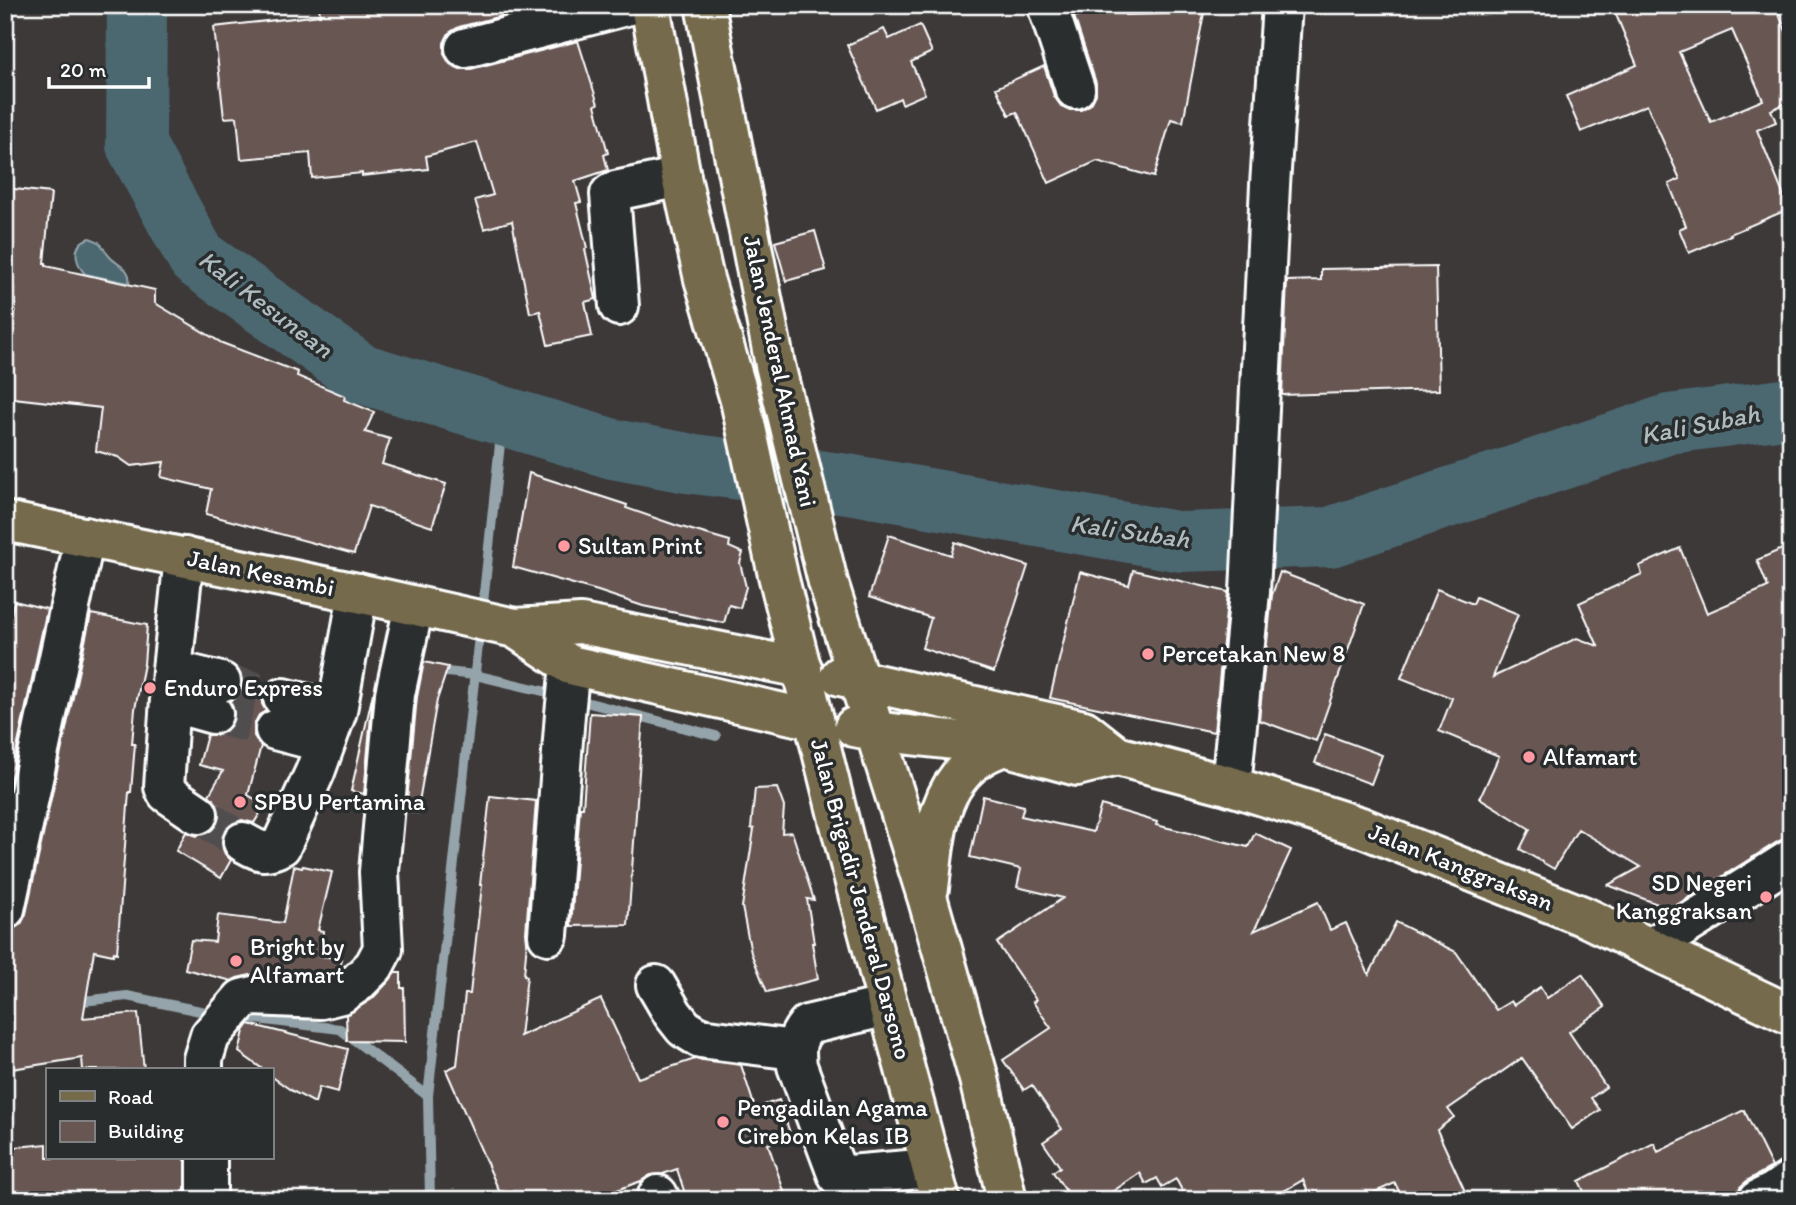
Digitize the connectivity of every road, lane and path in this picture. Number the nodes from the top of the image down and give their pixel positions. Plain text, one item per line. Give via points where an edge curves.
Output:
1 (629, 5) edge
2 (650, 5) edge
3 (705, 5) edge
4 (1047, 5) edge
5 (1282, 5) edge
6 (465, 48) dead end
7 (1075, 89) dead end
8 (681, 177) junction
9 (619, 306) dead end
10 (5, 521) edge
11 (85, 537) junction
12 (184, 557) junction
13 (358, 593) junction
14 (422, 607) junction
15 (513, 627) junction
16 (802, 668) junction
17 (859, 681) junction
18 (171, 686) junction
19 (568, 691) junction
20 (217, 698) tunnel mouth
21 (279, 714) tunnel mouth
22 (814, 720) junction
23 (331, 727) junction
24 (875, 732) junction
25 (1004, 746) junction
26 (1116, 756) junction
27 (1231, 786) junction
28 (198, 814) tunnel mouth
29 (243, 842) tunnel mouth
30 (11, 851) edge
31 (1791, 859) edge
32 (928, 900) junction
33 (5, 909) edge
34 (548, 935) dead end
35 (1650, 948) junction
36 (656, 985) dead end
37 (888, 1006) junction
38 (1791, 1016) edge
39 (795, 1050) junction
40 (206, 1053) edge
41 (207, 1160) edge
42 (1791, 1180) edge
43 (935, 1184) edge
44 (834, 1188) edge
45 (207, 1200) edge
46 (1007, 1200) edge
47 (1758, 1200) edge

1 - 6 street
2 - 8 main road, Jalan Jenderal Ahmad Yani
3 - 17 main road, Jalan Jenderal Ahmad Yani via 775,365 828,582
4 - 7 street
5 - 27 street via 1250,592
8 - 9 street via 610,194
8 - 16 main road, Jalan Jenderal Ahmad Yani via 704,279 740,400
10 - 11 main road, Jalan Kesambi
11 - 12 main road, Jalan Kesambi
11 - 30 street
12 - 13 main road, Jalan Kesambi
12 - 18 street
13 - 14 main road, Jalan Kesambi
13 - 23 street
14 - 15 main road, Jalan Kesambi
14 - 40 street via 394,694 379,872 383,949 374,966 341,994 321,999 242,999
15 - 16 main road, Jalan Kesambi via 581,624
15 - 19 main road, Jalan Kesambi
16 - 17 main road, Jalan Kesambi
16 - 22 main road, Jalan Brigadir Jenderal Darsono
17 - 24 main road, Jalan Jenderal Ahmad Yani
17 - 26 main road, Jalan Kanggraksan via 1084,730
18 - 20 street
18 - 28 street via 164,787
19 - 22 main road, Jalan Kesambi
19 - 34 street
21 - 23 street
22 - 24 main road, Jalan Kesambi
22 - 37 main road, Jalan Brigadir Jenderal Darsono
23 - 29 street via 281,846 259,851
24 - 25 main road, Jalan Kanggraksan
24 - 32 main road
25 - 26 main road, Jalan Kanggraksan via 1077,766
25 - 32 main road via 962,772 947,793 937,828
26 - 27 main road, Jalan Kanggraksan
27 - 35 main road, Jalan Kanggraksan via 1358,826 1585,917
30 - 33 street
31 - 35 street
32 - 46 main road via 979,1079
35 - 38 main road, Jalan Kanggraksan
36 - 39 street via 684,1028 700,1038
37 - 39 street via 807,1025
37 - 43 main road, Jalan Brigadir Jenderal Darsono
39 - 44 street
41 - 45 street
42 - 47 street
43 - 44 street

